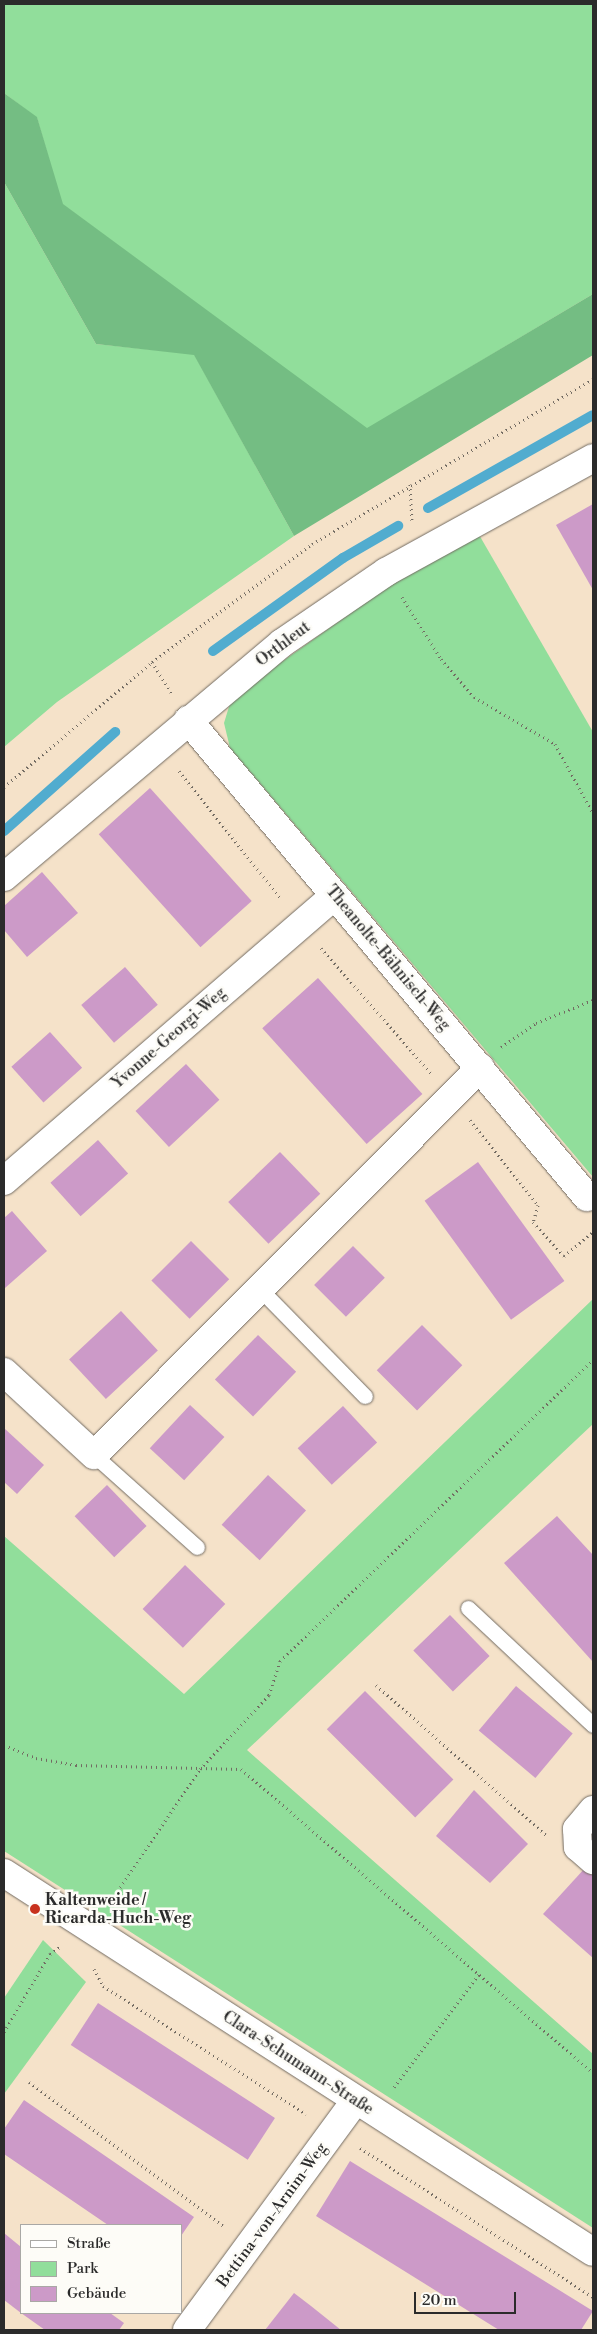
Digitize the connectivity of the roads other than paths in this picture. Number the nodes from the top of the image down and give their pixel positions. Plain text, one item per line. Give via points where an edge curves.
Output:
1 (593, 458) edge
2 (188, 720) junction
3 (4, 877) edge
4 (335, 895) junction
5 (480, 1068) junction
6 (4, 1181) edge
7 (587, 1197) dead end
8 (262, 1291) junction
9 (4, 1372) edge
10 (365, 1396) dead end
11 (94, 1455) junction
12 (197, 1547) dead end
13 (468, 1608) dead end
14 (593, 1725) edge
15 (593, 1810) edge
16 (586, 1853) edge
17 (4, 1873) edge
18 (356, 2100) junction
19 (593, 2252) edge
20 (187, 2330) edge

1 - 2 street, Orthleut via 386,572 282,643
2 - 3 street, Orthleut
2 - 4 street, Theanolte-Bähnisch-Weg
4 - 5 street, Theanolte-Bähnisch-Weg
4 - 6 street, Yvonne-Georgi-Weg
5 - 7 street, Theanolte-Bähnisch-Weg
5 - 8 street
8 - 10 lane
8 - 11 street
9 - 11 street
11 - 12 lane
13 - 14 lane
15 - 16 street via 577,1829
17 - 18 street, Clara-Schumann-Straße
18 - 19 street, Clara-Schumann-Straße
18 - 20 street, Bettina-von-Arnim-Weg

